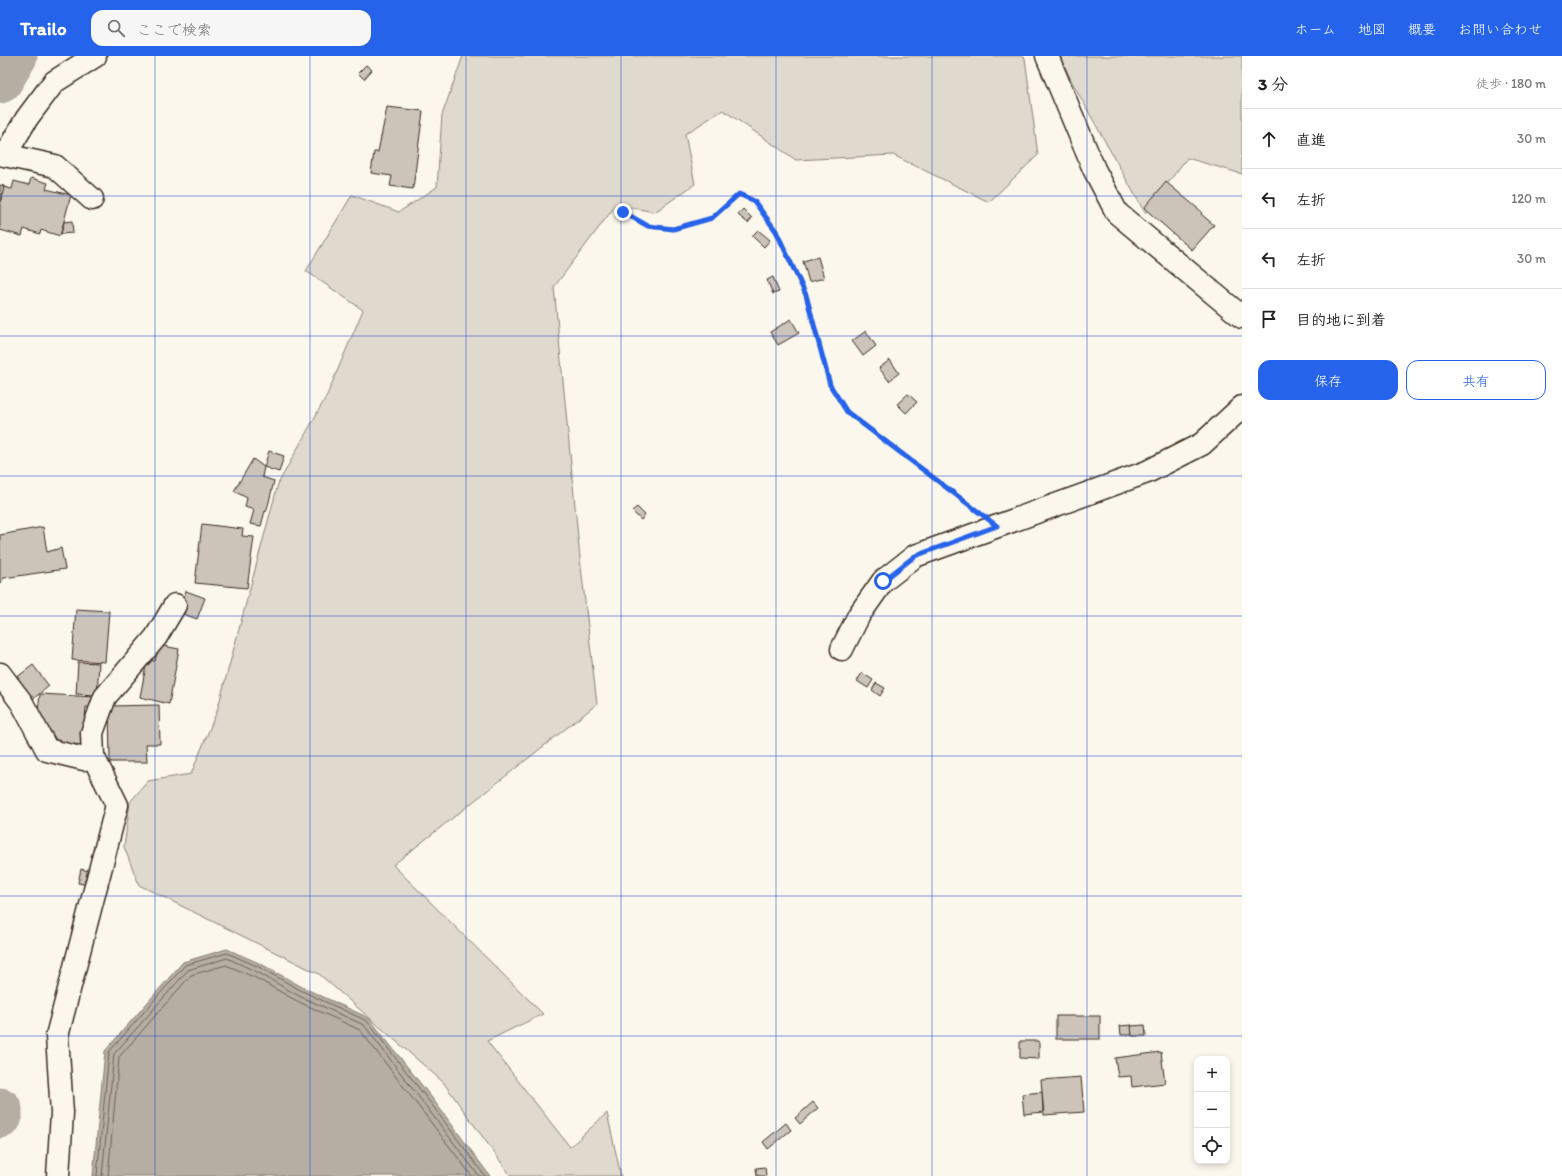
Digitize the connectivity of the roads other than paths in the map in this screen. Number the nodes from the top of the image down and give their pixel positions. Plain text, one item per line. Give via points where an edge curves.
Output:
1 (95, 56) edge
2 (1047, 56) edge
3 (3, 154) edge
4 (92, 199) dead end
5 (1242, 317) edge
6 (1242, 407) edge
7 (175, 605) dead end
8 (842, 649) dead end
9 (0, 674) edge
10 (93, 756) junction
11 (58, 1176) edge

1 - 3 street via 54,82
2 - 5 street via 1094,169 1117,213
3 - 4 street via 55,166
6 - 8 street via 1202,444 1147,472 915,556 883,581 859,615
7 - 10 street via 156,637 105,697 92,733
9 - 10 street via 22,703 47,750 84,759
10 - 11 street via 117,805 57,1036 62,1113

